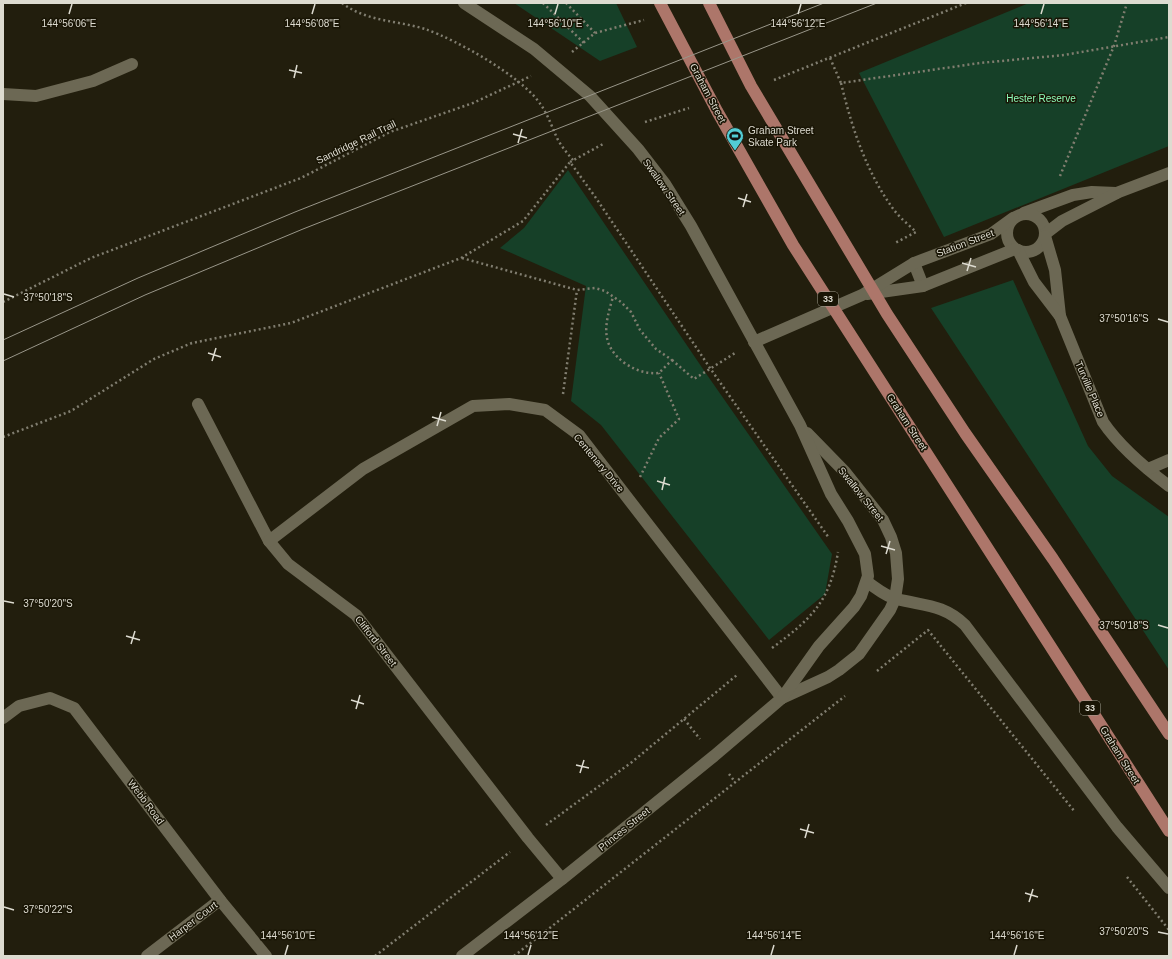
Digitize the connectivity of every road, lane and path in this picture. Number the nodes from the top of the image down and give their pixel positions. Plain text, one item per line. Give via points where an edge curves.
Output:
1 (342, 3) edge
2 (464, 3) edge
3 (543, 3) edge
4 (566, 3) edge
5 (660, 3) edge
6 (709, 3) edge
7 (966, 3) edge
8 (1127, 3) edge
9 (647, 19) dead end
10 (594, 33) junction
11 (1169, 37) edge
12 (584, 43) junction
13 (1114, 46) junction
14 (132, 64) dead end
15 (552, 64) junction
16 (520, 82) junction
17 (841, 83) junction
18 (3, 94) edge
19 (572, 160) dead end
20 (1169, 173) edge
21 (1061, 183) dead end
22 (1119, 192) junction
23 (1018, 216) junction
24 (1045, 235) junction
25 (895, 243) dead end
26 (1017, 250) junction
27 (461, 258) junction
28 (914, 263) junction
29 (923, 286) junction
30 (577, 290) junction
31 (862, 295) junction
32 (613, 297) junction
33 (3, 302) edge
34 (1060, 316) junction
35 (754, 342) junction
36 (672, 360) junction
37 (710, 368) junction
38 (659, 373) junction
39 (198, 404) dead end
40 (559, 421) junction
41 (800, 425) junction
42 (3, 437) edge
43 (1169, 460) edge
44 (1148, 470) junction
45 (1169, 486) edge
46 (629, 499) junction
47 (269, 541) junction
48 (834, 544) dead end
49 (838, 551) dead end
50 (867, 582) junction
51 (895, 599) junction
52 (754, 662) junction
53 (872, 674) dead end
54 (847, 694) dead end
55 (782, 698) junction
56 (3, 718) edge
57 (1169, 734) edge
58 (1076, 814) dead end
59 (1169, 831) edge
60 (528, 838) junction
61 (1125, 875) dead end
62 (562, 879) junction
63 (1169, 888) edge
64 (220, 900) junction
65 (1169, 930) edge
66 (147, 956) edge
67 (266, 956) edge
68 (375, 956) edge
69 (462, 956) edge
70 (514, 956) edge

1 - 16 path via 370,18 414,26 444,37 470,50
2 - 15 street, Swallow Street via 534,49
3 - 12 path
4 - 10 path
5 - 59 main road, Graham Street / 33 via 716,111 793,245
6 - 57 main road via 751,86 887,314
7 - 17 path via 830,58
8 - 13 path
9 - 10 path
10 - 12 path, Sandridge Rail Trail
11 - 13 path
12 - 15 path, Sandridge Rail Trail
13 - 17 path via 1064,55 980,63
13 - 21 path via 1059,177
14 - 18 street via 93,81 36,96
15 - 16 path, Sandridge Rail Trail
15 - 35 street, Swallow Street via 597,104 638,149 665,184 691,226
16 - 19 path via 542,105 558,139
16 - 33 path, Sandridge Rail Trail via 473,103 390,132 301,178 91,258
17 - 25 path via 850,121 869,168 894,211 916,232
20 - 22 street, Station Street
22 - 23 street, Station Street via 1073,195
22 - 24 street, Station Street via 1062,221
23 - 24 street via 1028,213 1038,217 1044,226
23 - 26 street via 1009,222 1006,233 1009,242
23 - 28 street, Station Street via 991,234
24 - 26 street via 1038,248 1030,252
24 - 34 street, Turville Place via 1055,270
26 - 29 street, Station Street
26 - 34 street, Turville Place via 1034,282
27 - 30 path
27 - 37 path via 523,221 570,162
27 - 42 path via 291,323 192,343 154,359 71,411
28 - 29 street
28 - 31 street, Station Street
29 - 31 street, Station Street
30 - 32 path via 595,288 605,290
30 - 40 path
31 - 35 street, Station Street
32 - 36 path via 631,312 640,330 656,349
32 - 38 path via 606,321 611,351 634,369
34 - 44 street, Turville Place via 1103,422
35 - 37 path
35 - 41 street, Swallow Street
36 - 37 path via 694,379
36 - 38 path
37 - 48 path
38 - 46 path via 679,419 659,438
39 - 47 street, Clifford Street
40 - 46 street, Centenary Drive via 579,435
40 - 47 street, Centenary Drive via 544,410 509,404 473,406 363,469
41 - 50 street, Swallow Street via 832,494 865,554
41 - 51 street, Swallow Street via 845,472 878,513 888,530 898,564
43 - 44 street
44 - 45 street, Turville Place
46 - 52 street, Centenary Drive
47 - 60 street, Clifford Street via 288,564 356,615
49 - 52 path via 830,585 818,608 799,628
50 - 51 street
50 - 55 street, Princes Street via 854,607 819,646
51 - 55 street, Princes Street via 886,616 856,657 828,677
51 - 63 street via 938,607 965,626 1117,827
52 - 55 street, Centenary Drive
52 - 60 path via 632,762
53 - 58 path via 928,630
54 - 70 path
55 - 62 street, Princes Street
56 - 64 street, Webb Road via 19,706 50,698 74,708
60 - 62 street, Clifford Street
60 - 68 path
61 - 65 path
62 - 69 street, Princes Street
64 - 66 street, Harper Court
64 - 67 street, Webb Road

